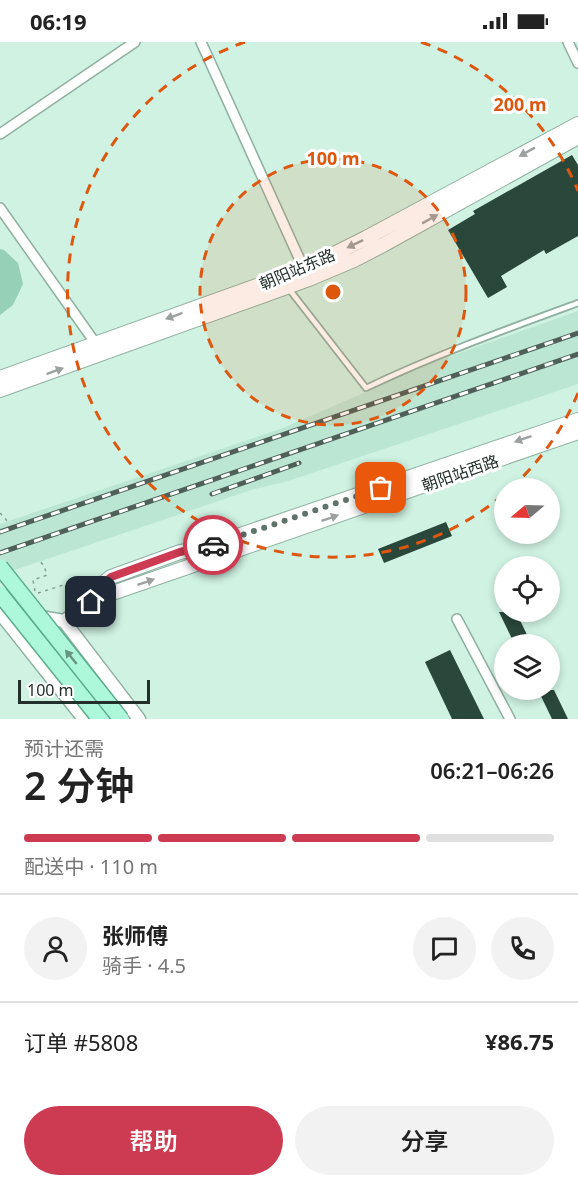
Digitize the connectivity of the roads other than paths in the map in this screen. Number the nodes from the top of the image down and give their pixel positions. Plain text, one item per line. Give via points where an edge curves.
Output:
1 (135, 42) edge
2 (201, 42) edge
3 (568, 42) edge
4 (578, 63) edge
5 (578, 124) edge
6 (0, 134) edge
7 (578, 137) edge
8 (0, 208) edge
9 (304, 269) junction
10 (288, 287) junction
11 (578, 303) edge
12 (96, 344) junction
13 (0, 378) edge
14 (0, 390) edge
15 (578, 420) edge
16 (578, 432) edge
17 (0, 567) edge
18 (0, 594) edge
19 (86, 606) junction
20 (0, 612) edge
21 (457, 619) dead end
22 (64, 621) junction
23 (84, 719) edge
24 (100, 719) edge
25 (121, 719) edge
26 (139, 719) edge
27 (510, 719) edge

1 - 6 street
2 - 9 street
3 - 4 street
5 -> 9 main road, 朝阳站东路
10 -> 7 main road, 朝阳站东路 via 354,260
8 - 12 street
9 -> 12 main road, 朝阳站东路
10 - 11 lane via 366,388 471,342
14 -> 10 main road, 朝阳站东路
12 - 13 main road, 朝阳站东路
15 -> 19 main road, 朝阳站西路 via 111,577
19 -> 16 main road, 朝阳站西路 via 101,597
25 -> 17 main road, bridge
18 - 24 main road, bridge
19 - 22 street
20 - 22 street
20 - 23 street
21 - 27 street
22 - 26 street

